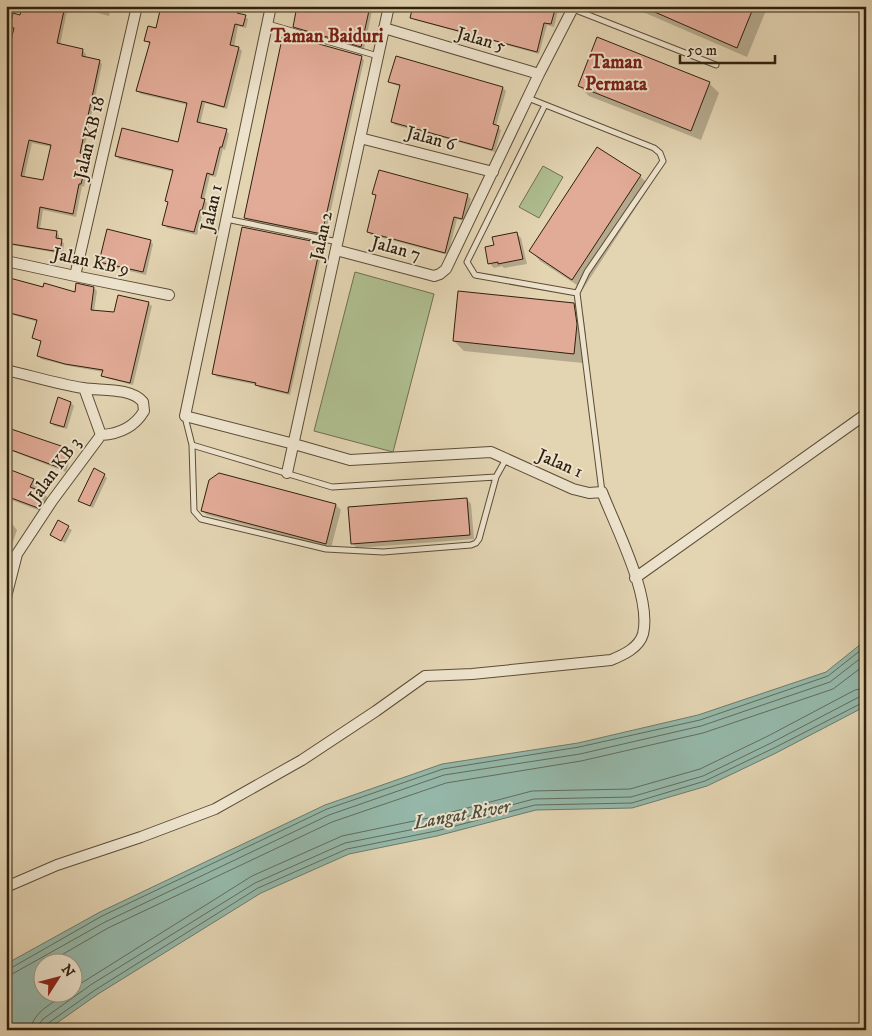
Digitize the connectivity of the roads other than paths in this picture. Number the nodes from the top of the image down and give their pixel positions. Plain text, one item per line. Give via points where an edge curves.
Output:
1 (137, 6) edge
2 (271, 6) edge
3 (389, 6) edge
4 (574, 7) edge
5 (268, 24) junction
6 (384, 28) junction
7 (378, 56) junction
8 (716, 65) dead end
9 (539, 74) junction
10 (528, 98) junction
11 (545, 105) junction
12 (360, 138) junction
13 (493, 172) junction
14 (226, 219) junction
15 (337, 246) junction
16 (6, 261) edge
17 (75, 276) junction
18 (577, 293) junction
19 (169, 295) dead end
20 (6, 370) edge
21 (84, 388) junction
22 (866, 414) edge
23 (185, 416) junction
24 (101, 434) junction
25 (294, 444) junction
26 (192, 445) junction
27 (507, 459) junction
28 (287, 473) junction
29 (496, 476) junction
30 (602, 492) junction
31 (635, 578) junction
32 (6, 597) edge
33 (6, 888) edge

1 - 17 street, Jalan KB 18
2 - 5 street, Jalan 1
3 - 6 street, Jalan 2
4 - 8 lane
4 - 9 street
5 - 7 lane
5 - 14 street, Jalan 1
6 - 7 street, Jalan 2
6 - 9 street, Jalan 5
7 - 12 street, Jalan 2
9 - 10 street
10 - 11 lane
10 - 13 street
11 - 18 lane via 654,148 663,161 587,272
11 - 18 lane via 467,262 475,276
12 - 13 street, Jalan 6
12 - 15 street, Jalan 2
13 - 15 street, Jalan 7 via 446,269 440,274 434,276
14 - 15 lane
14 - 23 street, Jalan 1
15 - 25 street, Jalan 2
16 - 17 street, Jalan KB 9
17 - 19 street, Jalan KB 9
18 - 30 lane
20 - 21 street
21 - 24 street, Jalan KB 3
21 - 24 street via 116,391 135,396 143,402 144,411 140,419 115,434
22 - 31 street
23 - 25 street, Jalan 1
23 - 26 lane, Jalan 1
24 - 32 street, Jalan KB 3 via 18,554
25 - 27 street, Jalan 1 via 350,460 491,452
25 - 28 street, Jalan 2
26 - 28 lane
26 - 29 lane, Jalan 1 via 194,511 201,519 326,549 383,552 476,543
27 - 29 lane
27 - 30 street, Jalan 1 via 573,489
28 - 29 lane via 332,487
30 - 31 street
31 - 33 street via 645,610 643,636 629,652 611,660 424,676 302,760 215,809 57,865

